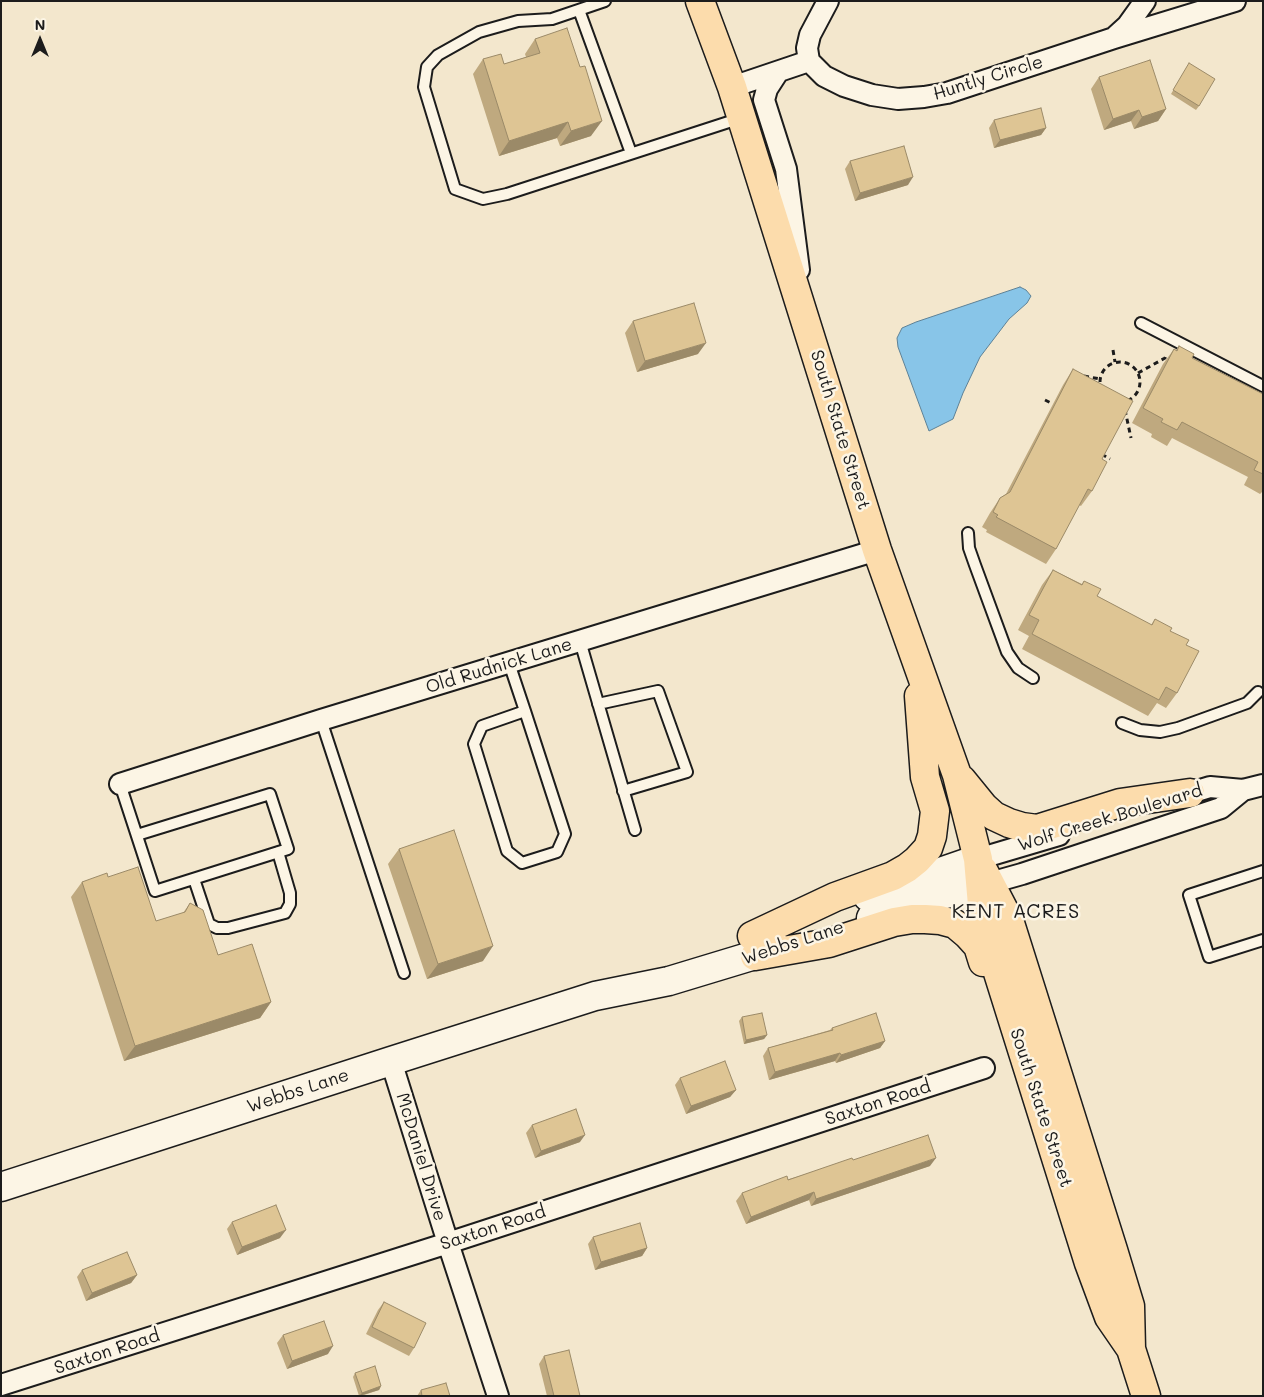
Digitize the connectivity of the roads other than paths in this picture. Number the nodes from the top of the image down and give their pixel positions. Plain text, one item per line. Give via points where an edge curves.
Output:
1 (605, 1) edge
2 (700, 1) edge
3 (828, 1) edge
4 (1145, 1) edge
5 (1192, 1) edge
6 (1234, 1) edge
7 (580, 10) junction
8 (1114, 38) junction
9 (809, 61) junction
10 (778, 72) junction
11 (732, 87) junction
12 (741, 118) junction
13 (631, 153) junction
14 (1141, 323) dead end
15 (806, 324) junction
16 (1263, 386) edge
17 (968, 534) dead end
18 (877, 550) junction
19 (580, 641) junction
20 (917, 662) junction
21 (509, 663) junction
22 (1033, 678) dead end
23 (1258, 692) dead end
24 (598, 704) junction
25 (525, 711) junction
26 (321, 720) junction
27 (1122, 724) dead end
28 (957, 775) junction
29 (120, 784) joint
30 (1263, 785) edge
31 (623, 790) junction
32 (1243, 790) junction
33 (1190, 793) junction
34 (635, 830) dead end
35 (137, 835) junction
36 (278, 852) junction
37 (1263, 871) edge
38 (982, 876) junction
39 (194, 879) junction
40 (1263, 940) edge
41 (754, 946) junction
42 (404, 973) dead end
43 (391, 1061) junction
44 (984, 1068) dead end
45 (1057, 1160) junction
46 (1, 1187) edge
47 (448, 1243) junction
48 (1131, 1349) junction
49 (1, 1385) edge
50 (498, 1396) edge
51 (1146, 1396) edge

1 - 7 lane
2 - 11 main road, South State Street
3 - 9 street via 810,35
4 - 8 street, Huntly Circle
5 - 6 street, Huntly Circle via 1201,4
6 - 8 street, Huntly Circle
7 - 13 lane
7 - 13 lane via 552,19 518,21 479,32 438,56 427,67 424,87 455,189 483,199
8 - 9 street, Huntly Circle via 947,93 898,99 844,86 824,76
9 - 10 street
10 - 11 street
10 - 15 street via 764,100 786,169
11 - 12 main road, South State Street
12 - 13 lane
12 - 15 main road, South State Street
14 - 16 lane
15 - 18 main road, South State Street
17 - 22 lane via 969,548 1007,652 1018,668
18 - 19 street, Old Rudnick Lane
18 - 20 main road, South State Street
19 - 21 street, Old Rudnick Lane
19 - 24 lane
20 - 28 main road, South State Street
20 - 41 main road via 925,777 935,811 928,848 907,868 835,897
21 - 25 lane
21 - 26 street, Old Rudnick Lane
23 - 27 lane via 1247,703 1178,728 1160,732
24 - 31 lane
24 - 31 lane via 658,691 687,772
25 - 25 lane via 565,834 557,852 522,863 507,851 474,744 482,726
26 - 29 street, Old Rudnick Lane
26 - 42 lane
28 - 33 main road via 994,816 1015,825 1037,828 1120,803
28 - 38 main road, South State Street
29 - 35 lane
30 - 32 street, Wolf Creek Boulevard
31 - 34 lane
32 - 33 street, Wolf Creek Boulevard via 1210,787
32 - 38 street, Wolf Creek Boulevard via 1221,808 1022,874
33 - 38 street, Wolf Creek Boulevard
35 - 36 lane via 270,794 288,849
35 - 39 lane via 155,891
36 - 39 lane
36 - 39 lane via 290,894 290,904 285,913 217,928 209,924
37 - 40 lane via 1189,894 1209,957
38 - 41 street, Webbs Lane
38 - 45 main road, South State Street via 984,928
38 - 48 main road, South State Street via 1009,920 1113,1250 1130,1306
41 - 43 street, Webbs Lane via 668,981 595,996
41 - 45 main road via 829,943 912,919 955,924 978,946 1025,1092
43 - 46 street, Webbs Lane
43 - 47 street, McDaniel Drive
44 - 47 street, Saxton Road
45 - 48 main road, South State Street via 1089,1263 1110,1317
47 - 49 street, Saxton Road
47 - 50 street, McDaniel Drive
48 - 51 main road, South State Street

